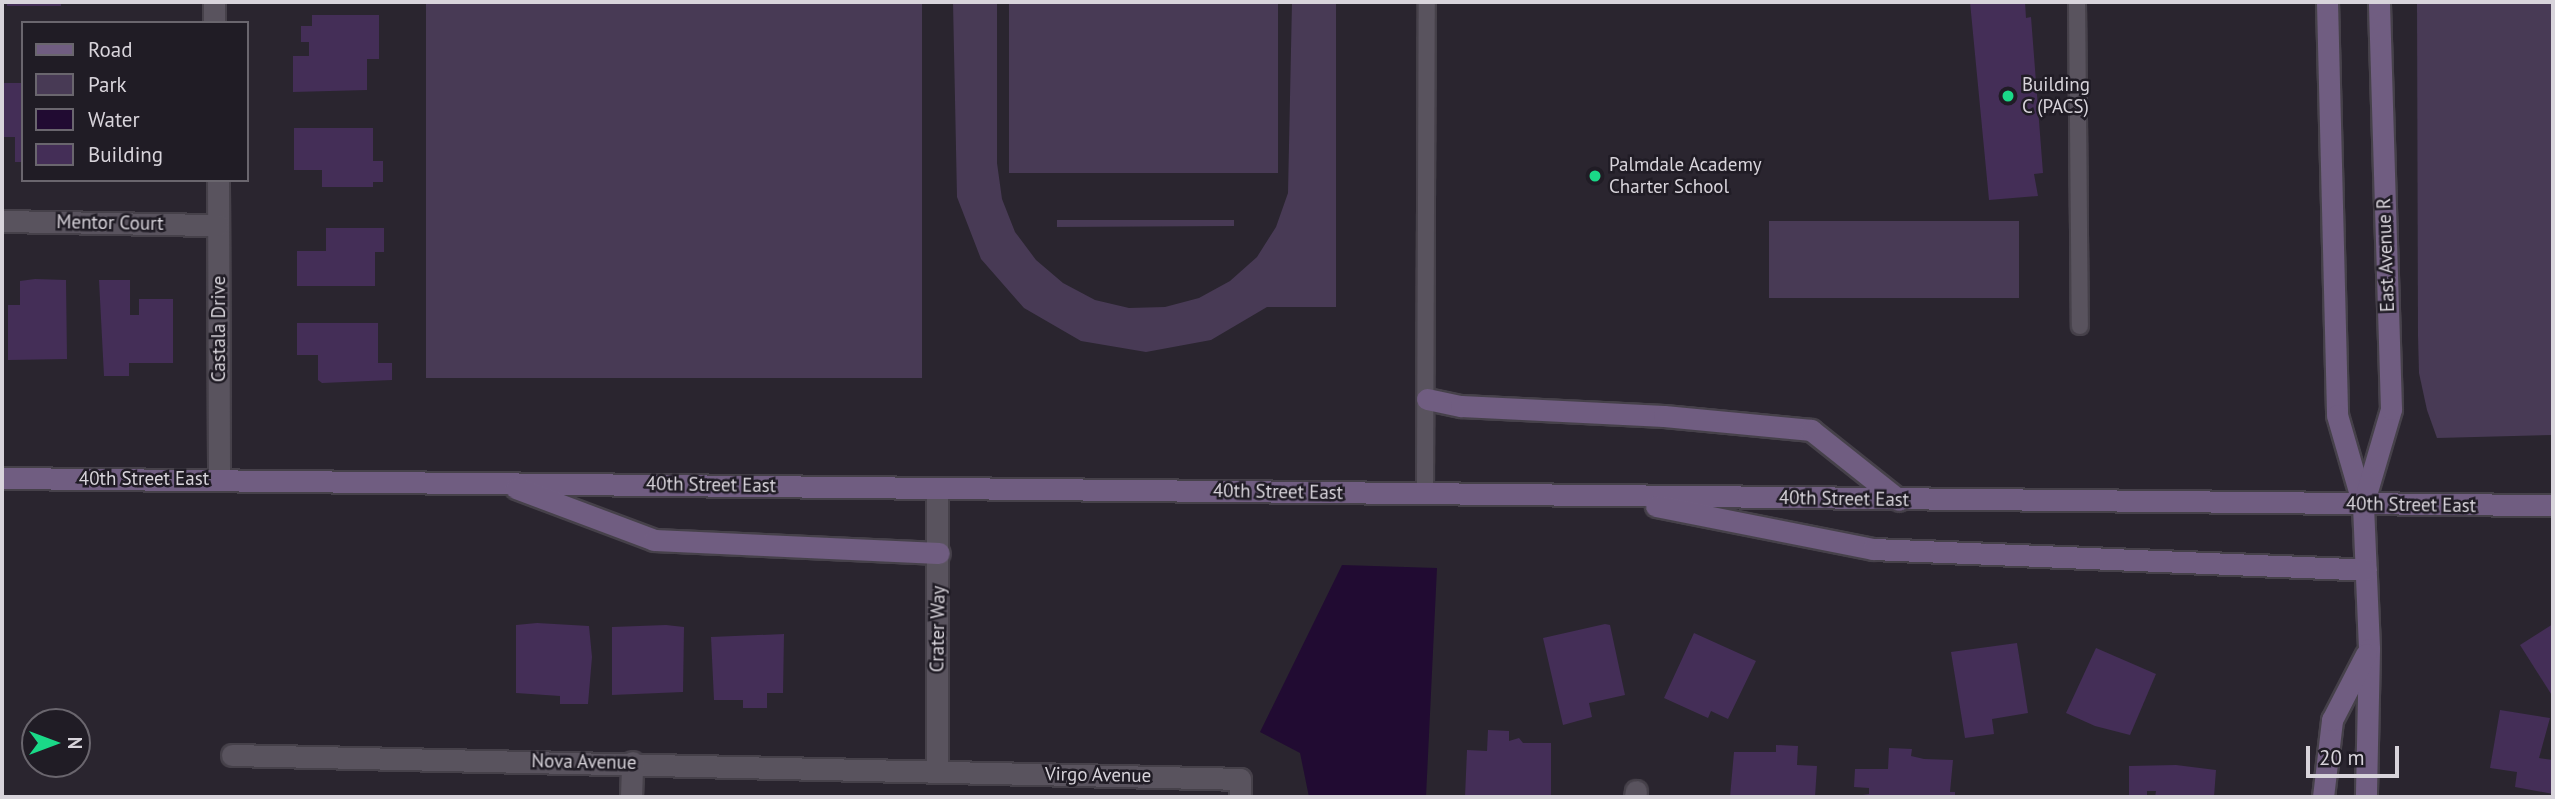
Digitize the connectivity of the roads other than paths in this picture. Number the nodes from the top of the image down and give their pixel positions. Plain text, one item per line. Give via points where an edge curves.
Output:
1 (214, 2) edge
2 (1427, 2) edge
3 (2077, 2) edge
4 (2327, 2) edge
5 (2379, 2) edge
6 (215, 21) edge
7 (218, 182) edge
8 (2, 220) edge
9 (218, 225) junction
10 (2080, 326) dead end
11 (1427, 399) junction
12 (2, 478) edge
13 (219, 479) junction
14 (501, 483) junction
15 (937, 488) junction
16 (1425, 493) junction
17 (1606, 496) junction
18 (1899, 500) junction
19 (2363, 505) junction
20 (2553, 505) edge
21 (939, 552) junction
22 (2366, 570) junction
23 (2369, 649) junction
24 (232, 755) dead end
25 (632, 762) junction
26 (937, 771) junction
27 (631, 797) edge
28 (1240, 797) edge
29 (2323, 797) edge
30 (2366, 797) edge

1 - 6 street
2 - 11 lane
3 - 10 lane
4 - 19 main road, East Avenue R via 2337,415
5 - 19 main road, East Avenue R via 2391,409
7 - 9 street, Castala Drive
8 - 9 street, Mentor Court
9 - 13 street, Castala Drive
11 - 16 lane
11 - 18 main road via 1461,406 1664,416 1811,430
12 - 13 main road, 40th Street East
13 - 14 main road, 40th Street East
14 - 15 main road, 40th Street East
14 - 21 main road via 654,540
15 - 16 main road, 40th Street East
15 - 21 street, Crater Way
16 - 17 main road, 40th Street East
17 - 18 main road, 40th Street East
17 - 22 main road via 1873,549
18 - 19 main road, 40th Street East
19 - 20 main road, 40th Street East
19 - 22 main road, East Avenue R
21 - 26 street, Crater Way
22 - 23 main road, East Avenue R
23 - 29 main road via 2332,720
23 - 30 main road, East Avenue R
24 - 25 street, Nova Avenue
25 - 26 street, Nova Avenue
25 - 27 street
26 - 28 street, Virgo Avenue via 1240,779

